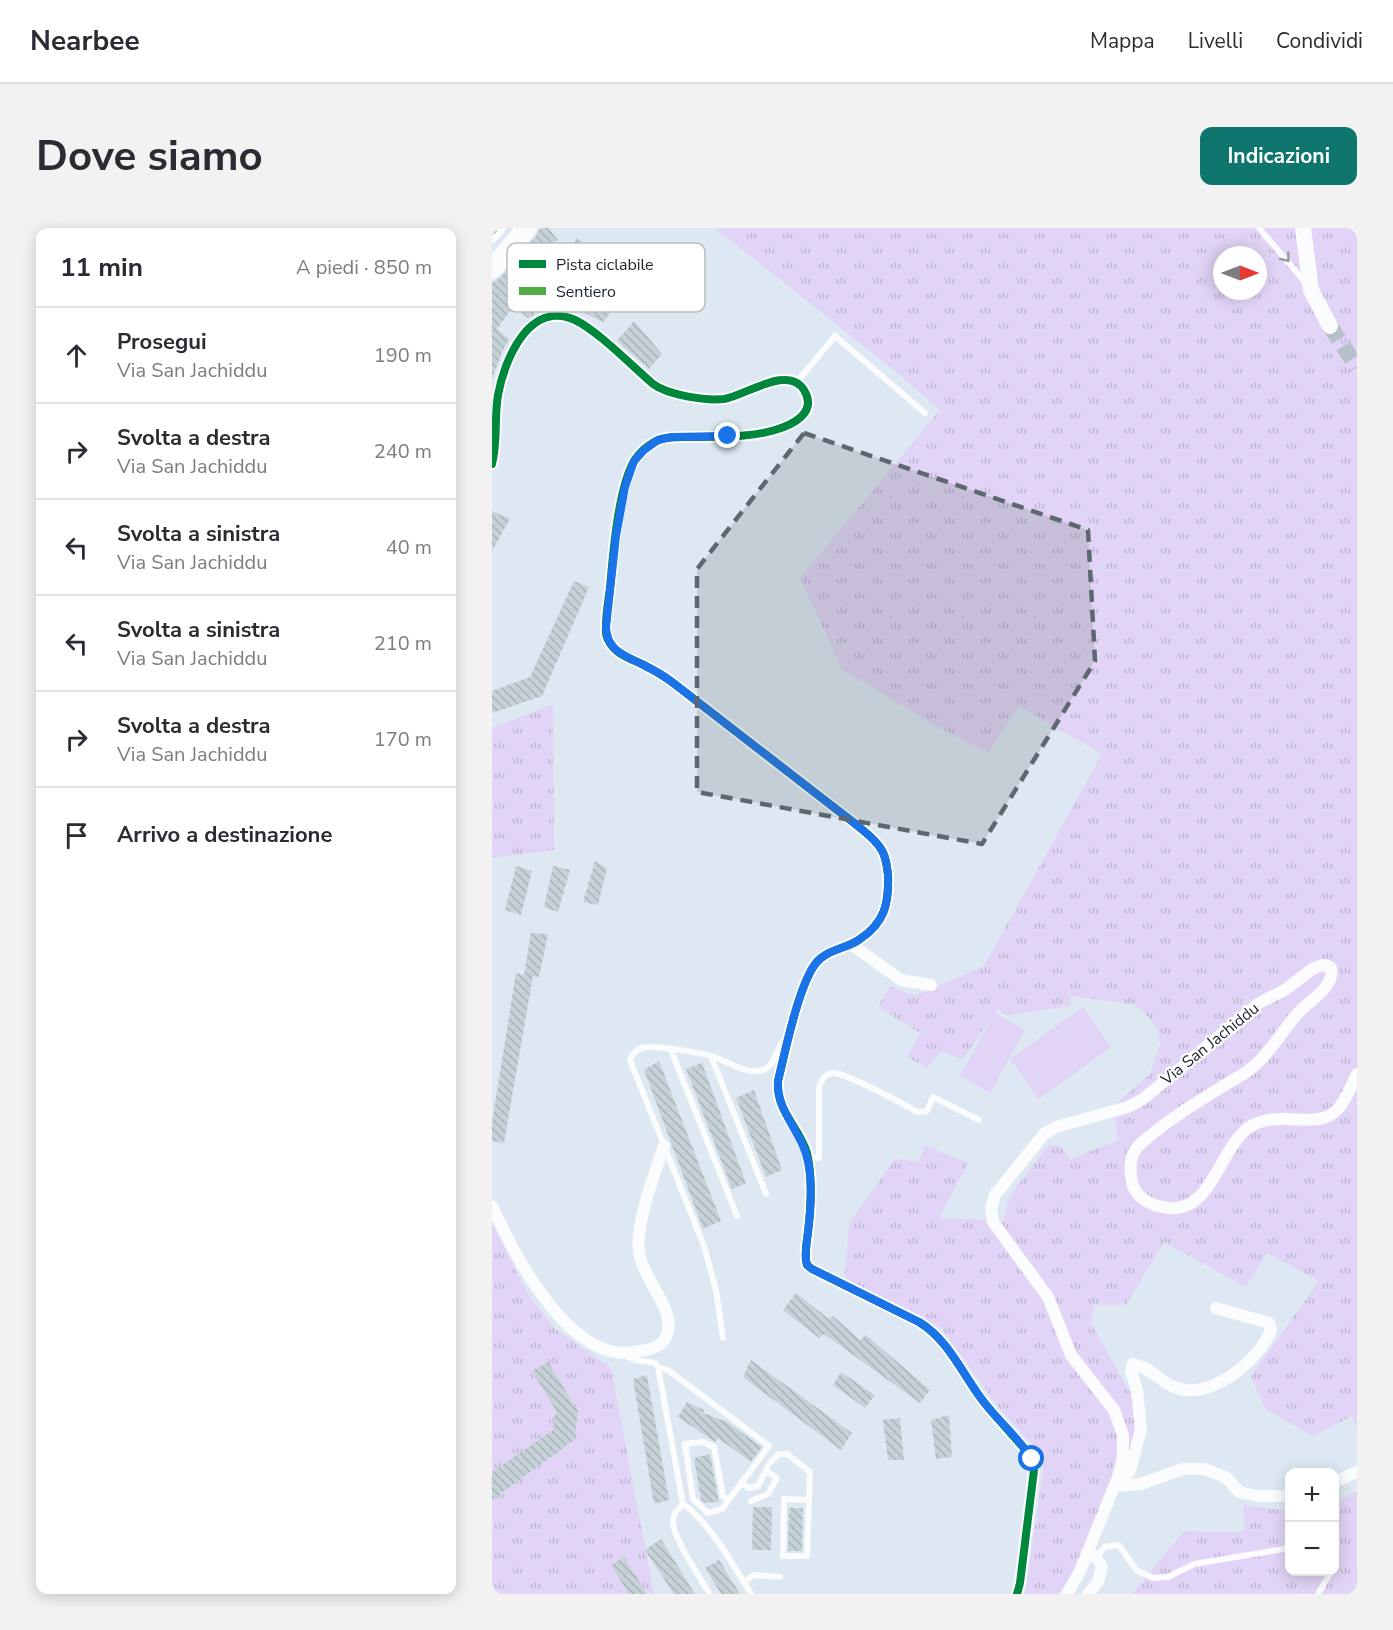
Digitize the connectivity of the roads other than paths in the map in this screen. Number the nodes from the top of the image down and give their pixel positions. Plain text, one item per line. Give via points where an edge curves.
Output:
1 (527, 228) edge
2 (1258, 228) edge
3 (1303, 228) edge
4 (514, 243) edge
5 (507, 251) edge
6 (492, 269) edge
7 (1311, 290) junction
8 (1330, 326) tunnel mouth
9 (796, 383) junction
10 (925, 413) dead end
11 (492, 464) edge
12 (851, 944) junction
13 (931, 985) dead end
14 (790, 1035) junction
15 (671, 1050) junction
16 (711, 1056) junction
17 (1357, 1074) edge
18 (979, 1120) dead end
19 (664, 1146) junction
20 (807, 1158) junction
21 (766, 1194) dead end
22 (492, 1206) edge
23 (737, 1216) dead end
24 (1216, 1308) dead end
25 (723, 1338) dead end
26 (621, 1353) junction
27 (658, 1367) junction
28 (766, 1471) junction
29 (1357, 1472) edge
30 (1339, 1480) edge
31 (741, 1483) junction
32 (1116, 1486) junction
33 (1285, 1496) edge
34 (729, 1500) junction
35 (809, 1500) junction
36 (751, 1501) dead end
37 (682, 1504) junction
38 (1285, 1549) edge
39 (1092, 1555) junction
40 (1329, 1576) edge
41 (780, 1577) dead end
42 (744, 1582) junction
43 (710, 1594) edge
44 (751, 1594) edge
45 (1017, 1594) edge
46 (1066, 1594) edge
47 (1088, 1594) edge
48 (1318, 1594) edge

1 - 4 main road
2 -> 7 lane
3 - 7 main road
5 - 6 main road
7 - 8 main road
9 - 10 lane via 835,336
9 - 11 street via 775,381 722,399 665,391 582,324 562,316 548,318 524,334 511,355 498,396
9 - 12 street via 806,394 807,406 792,424 758,434 665,438 638,456 625,487 606,634 619,654 672,682 880,847 887,869 886,907 870,931
12 - 13 street via 901,980
12 - 14 street via 815,964 802,991
14 - 16 lane via 781,1041 771,1064 764,1070 751,1071
14 - 20 street via 778,1096
15 - 16 lane
15 - 19 lane via 643,1048 630,1060
15 - 23 lane
16 - 21 lane
17 - 32 street, Via San Jachiddu via 1341,1107 1328,1118 1270,1120 1246,1130 1193,1202 1171,1208 1152,1205 1132,1185 1131,1157 1140,1144 1255,1066 1328,984 1331,968 1318,966 1259,1003 1143,1099 1044,1134 995,1195 991,1208 993,1222 1048,1297 1076,1364 1118,1418 1124,1445
18 - 20 lane via 933,1097 927,1111 918,1112 831,1073 820,1082 819,1158
19 - 25 lane via 704,1246
19 - 26 street via 648,1191 638,1250 665,1310 668,1332 655,1348
20 - 45 street via 811,1199 807,1265 931,1330 1032,1459 1034,1470
22 - 26 street via 516,1255 564,1321 591,1343
24 - 32 street via 1269,1323 1271,1330 1266,1342 1228,1379 1209,1388 1172,1387 1145,1366 1133,1364 1141,1429 1130,1471
26 - 27 lane
27 - 31 lane via 668,1370 769,1446
27 - 37 lane
28 - 31 lane via 758,1486 749,1488
28 - 35 lane via 779,1454 787,1454 810,1472
28 - 36 lane via 777,1478 768,1494
29 - 30 street
31 - 34 lane
32 - 33 street via 1141,1484 1183,1469 1205,1469 1227,1478 1239,1492
32 - 39 street, Via San Jachiddu
34 - 34 lane via 722,1509 708,1512 693,1499 685,1444 704,1442 714,1447 723,1496
35 - 35 lane via 807,1556 783,1556 784,1499
37 - 42 lane via 727,1555
37 - 43 lane via 674,1515 674,1529
38 - 39 lane via 1194,1564 1168,1577 1153,1578 1136,1570 1119,1545
39 - 46 street, Via San Jachiddu
39 - 47 street via 1102,1566 1102,1574
40 - 48 lane
41 - 42 lane via 754,1575
42 - 44 lane

